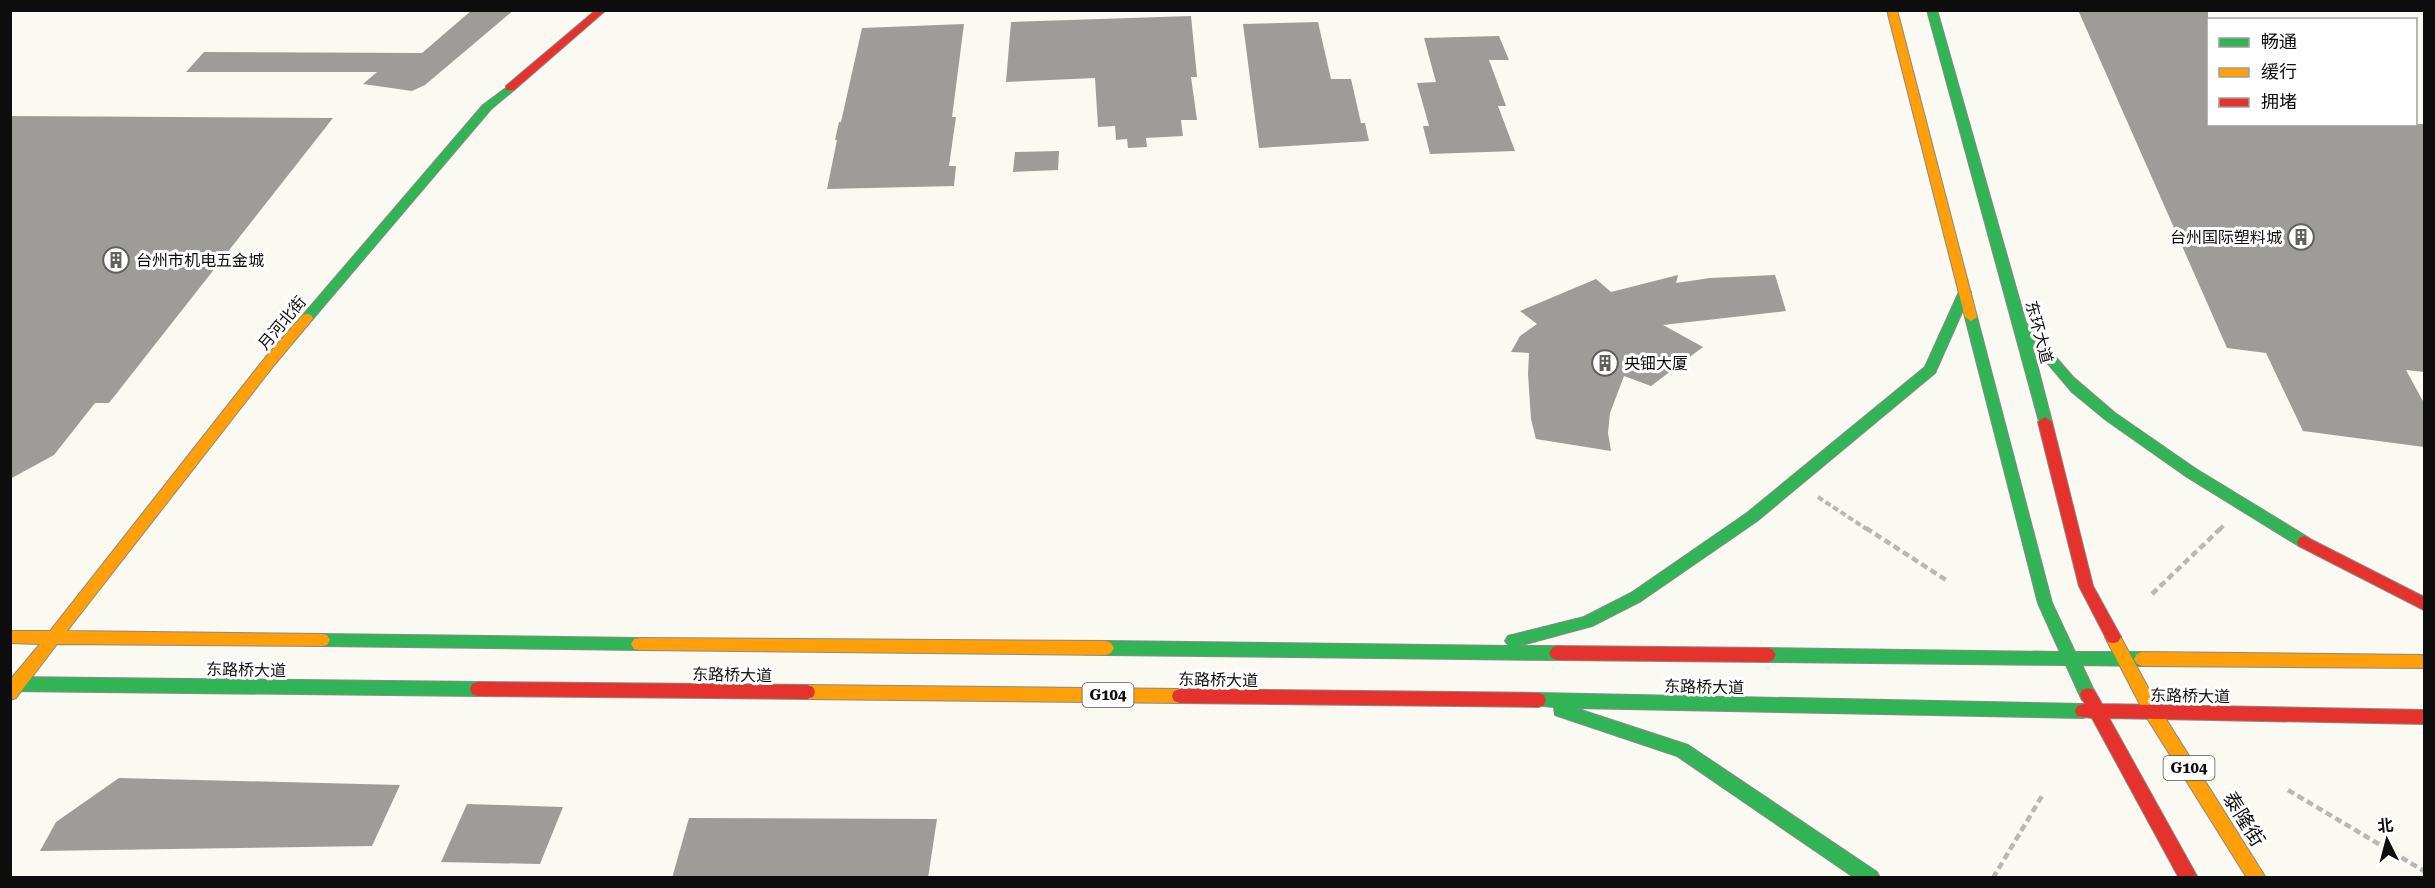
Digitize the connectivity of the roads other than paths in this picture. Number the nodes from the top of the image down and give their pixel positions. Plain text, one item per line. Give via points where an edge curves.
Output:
1 (602, 10) edge
2 (1892, 10) edge
3 (1932, 10) edge
4 (1965, 292) junction
5 (2019, 321) junction
6 (2424, 604) edge
7 (10, 637) edge
8 (54, 637) junction
9 (1475, 651) junction
10 (2069, 658) junction
11 (2122, 658) junction
12 (2424, 662) edge
13 (13, 687) edge
14 (1528, 700) junction
15 (2097, 711) junction
16 (2153, 713) junction
17 (2424, 717) edge
18 (1871, 878) edge
19 (2189, 878) edge
20 (2257, 878) edge

1 - 8 main road, 月河北街 via 487,107 270,361
2 - 4 main road
3 - 5 main road, 东环大道
4 - 9 main road via 1930,370 1752,517 1636,597 1587,622
4 - 10 main road via 2035,572
5 - 6 main road via 2083,395 2152,446 2310,546
5 - 11 main road, 东环大道 via 2086,586
7 - 8 main road, 东路桥大道
8 - 9 main road, 东路桥大道
8 - 13 main road, 月河北街
9 - 10 main road, 东路桥大道
10 - 11 main road, 东路桥大道
10 - 15 main road
11 - 12 main road, 东路桥大道
11 - 16 main road, 泰隆街 / G104
13 - 14 main road, 东路桥大道 / G104
14 - 15 main road, 东路桥大道 / G104
14 - 18 main road via 1682,750
15 - 16 main road, 东路桥大道 / G104
15 - 19 main road
16 - 17 main road, 东路桥大道 / G104
16 - 20 main road, 泰隆街 / G104

